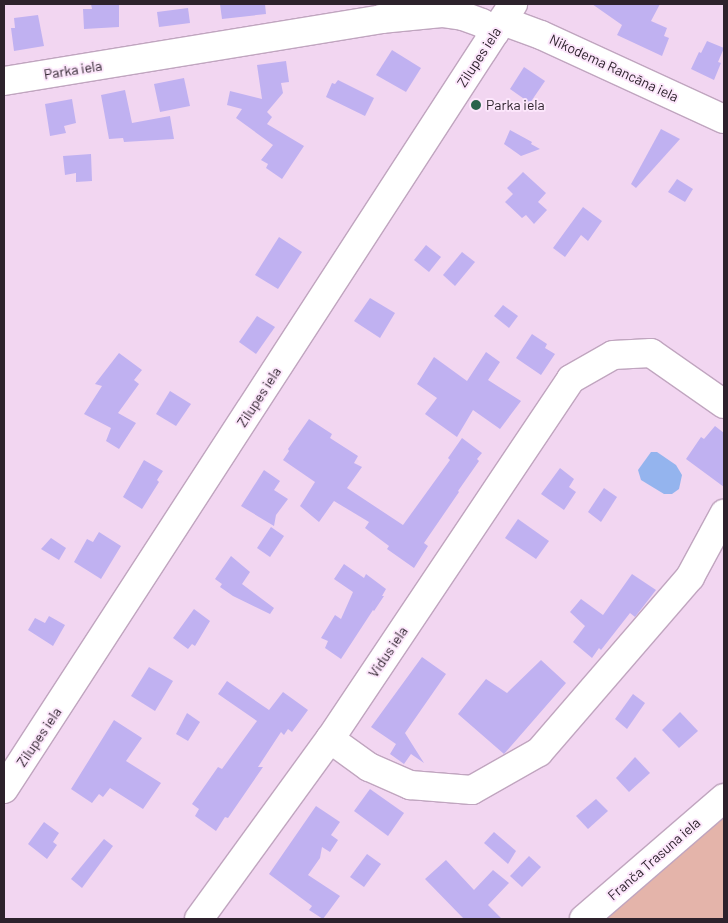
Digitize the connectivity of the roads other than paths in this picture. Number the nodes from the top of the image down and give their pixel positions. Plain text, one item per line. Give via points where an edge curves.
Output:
1 (504, 19) edge
2 (4, 81) edge
3 (724, 119) edge
4 (724, 404) edge
5 (724, 514) edge
6 (330, 739) junction
7 (4, 789) edge
8 (724, 798) edge
9 (199, 919) edge
10 (584, 919) edge

1 - 2 street, Parka iela via 482,23 442,13 381,19
1 - 3 street, Nikodema Rancāna iela
1 - 7 street, Zilupes iela
4 - 6 street, Vidus iela via 652,353 613,355 571,379
5 - 6 street via 690,577 539,752 472,790 410,785 369,767
6 - 9 street, Vidus iela
8 - 10 street, Franča Trasuna iela

